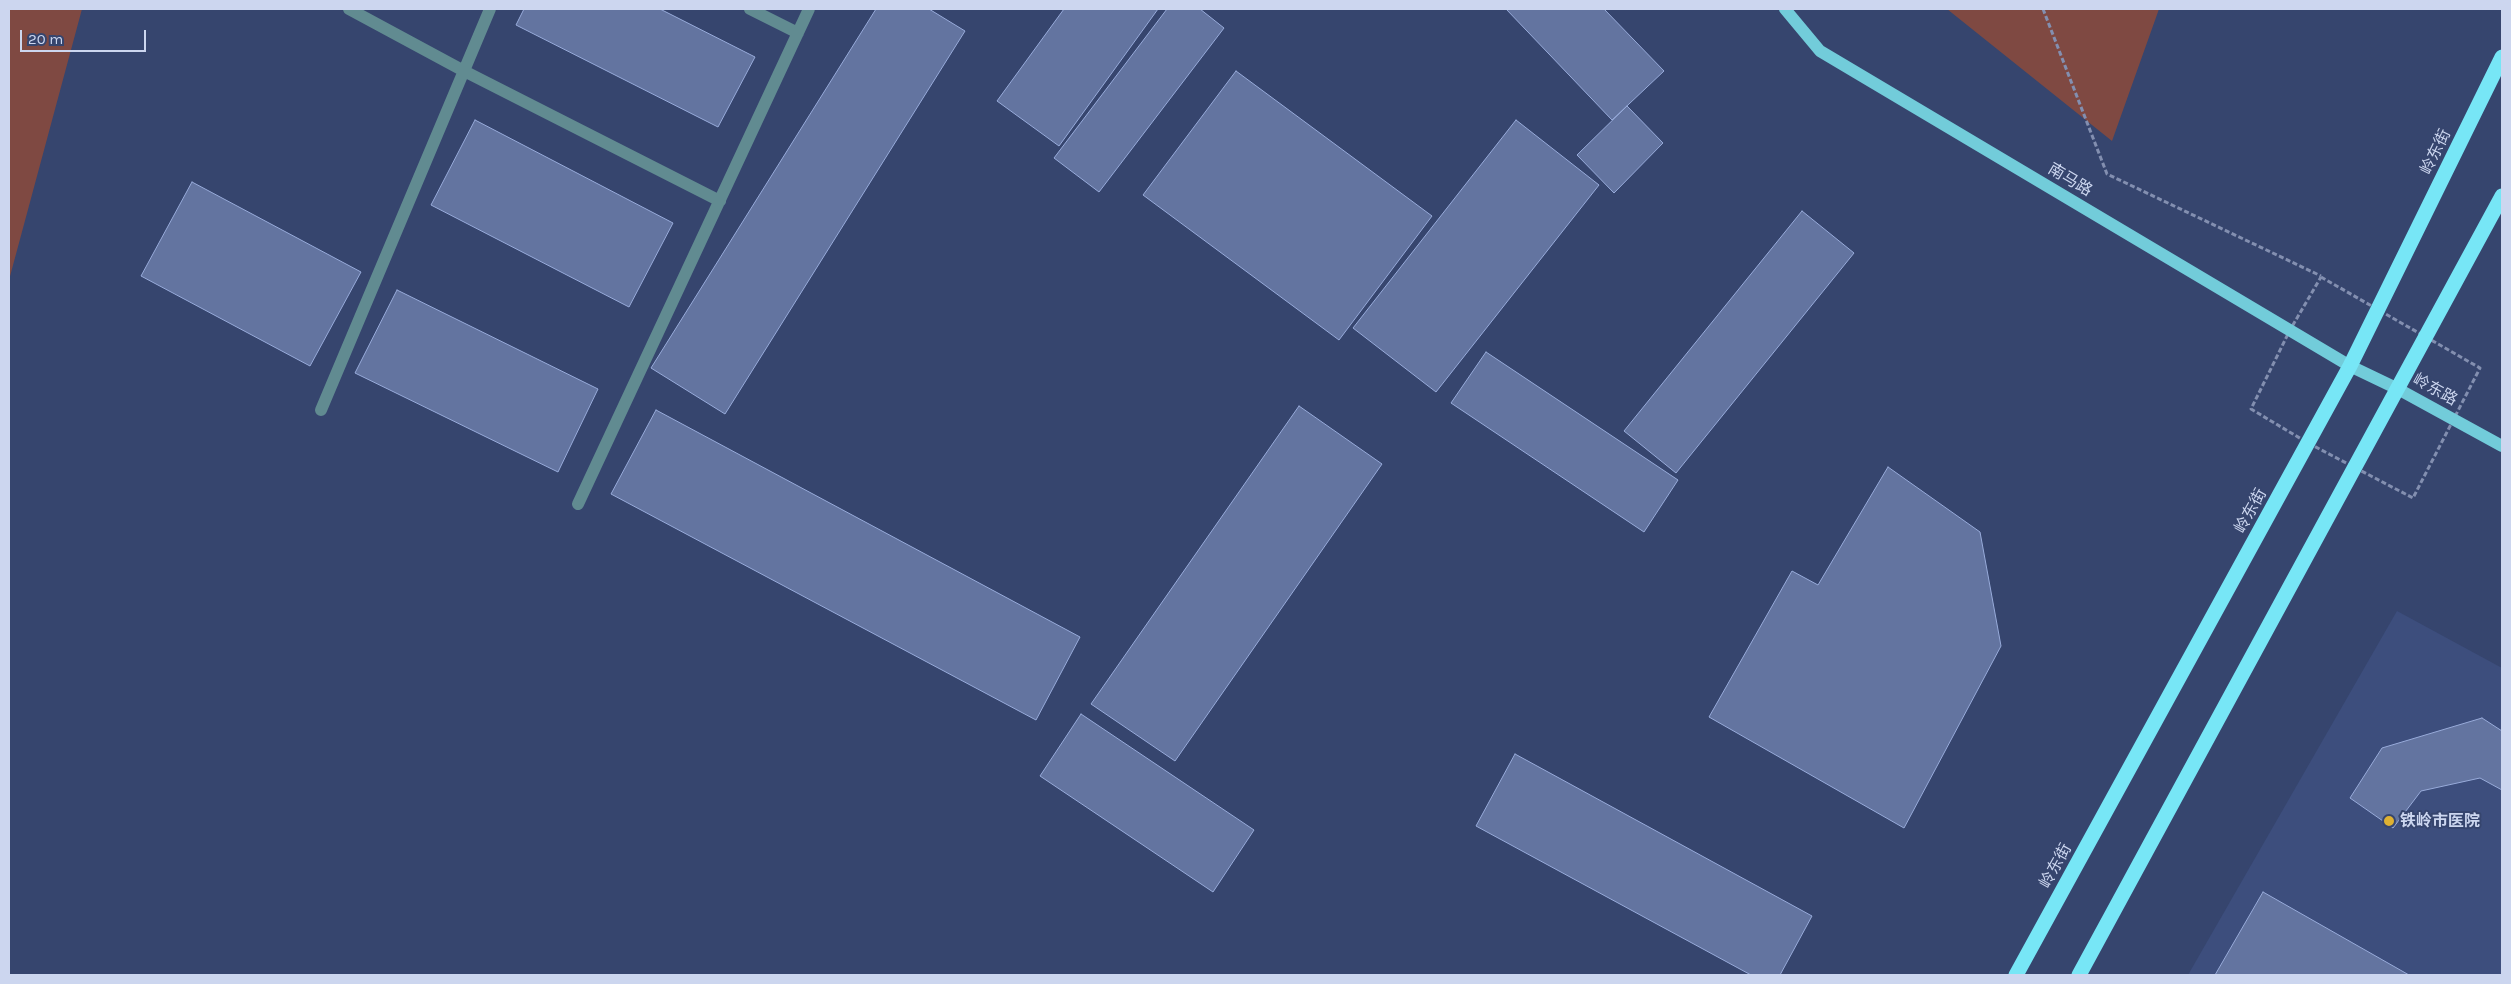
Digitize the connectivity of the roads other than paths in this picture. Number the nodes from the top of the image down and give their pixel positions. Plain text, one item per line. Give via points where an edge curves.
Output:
1 (349, 9) edge
2 (490, 9) edge
3 (750, 9) edge
4 (809, 9) edge
5 (1785, 9) edge
6 (798, 33) junction
7 (2502, 57) edge
8 (464, 71) junction
9 (2502, 196) edge
10 (720, 201) junction
11 (2350, 366) junction
12 (2398, 389) junction
13 (321, 410) dead end
14 (2502, 446) edge
15 (578, 504) dead end
16 (2016, 975) edge
17 (2080, 975) edge

1 - 8 street
2 - 8 street
3 - 6 street
4 - 6 street
5 - 11 main road, 南马路 via 1820,51
6 - 10 street
7 - 11 highway, 岭东街
8 - 10 street
8 - 13 street
9 - 12 highway
10 - 15 street
11 - 12 main road, 岭东路
11 - 16 highway, 岭东街
12 - 14 main road, 岭东路
12 - 17 highway

